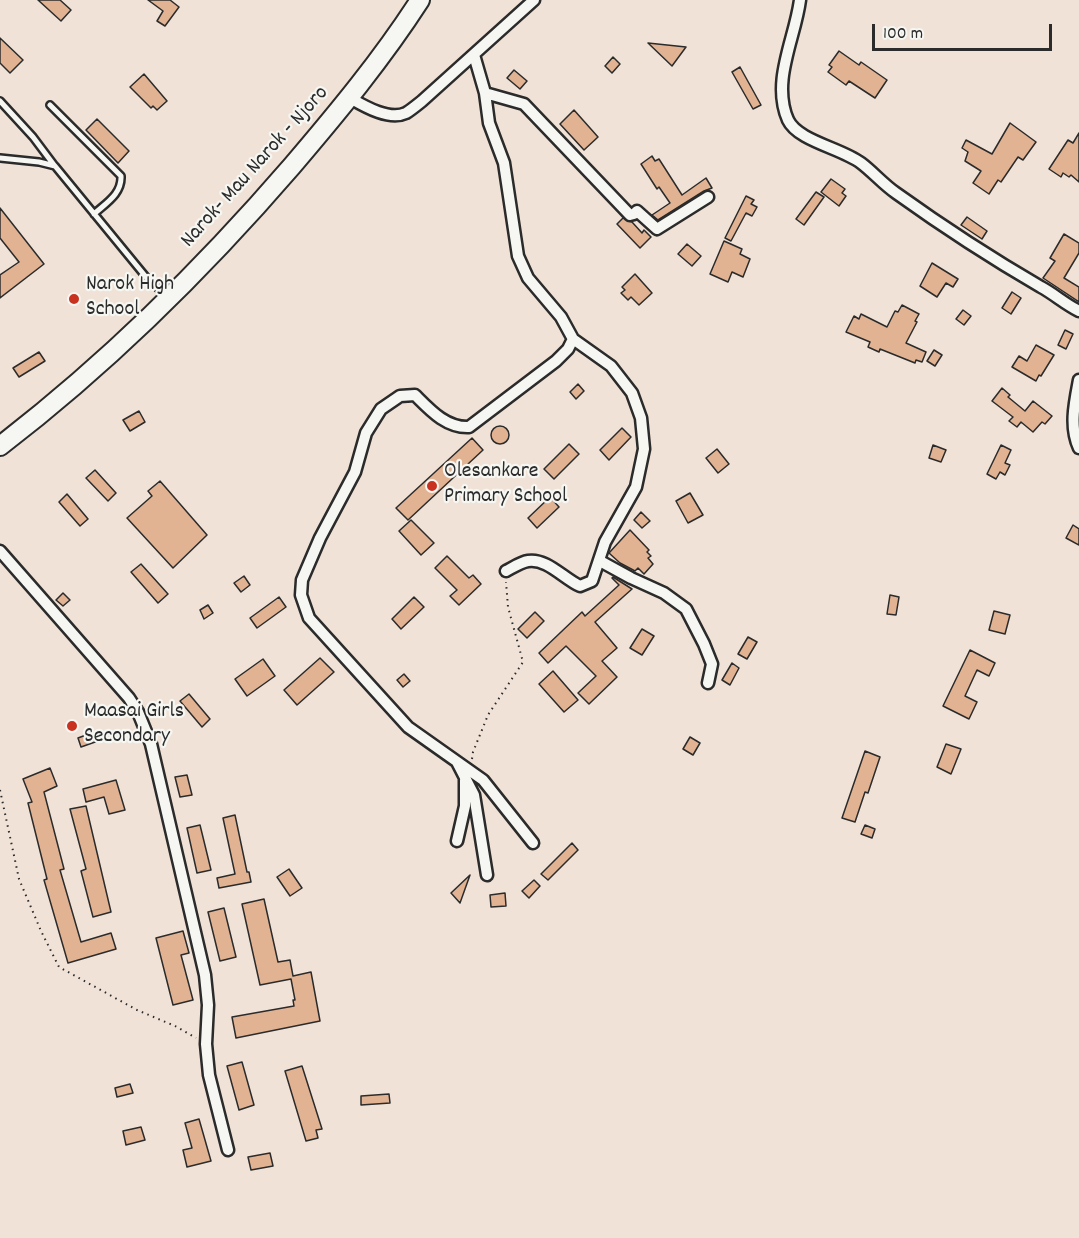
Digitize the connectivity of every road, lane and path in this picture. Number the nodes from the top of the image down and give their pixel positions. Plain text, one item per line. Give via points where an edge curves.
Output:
1 (420, 0) edge
2 (534, 0) edge
3 (800, 0) edge
4 (474, 55) junction
5 (485, 93) junction
6 (350, 98) junction
7 (0, 101) edge
8 (50, 105) dead end
9 (0, 158) edge
10 (55, 166) junction
11 (708, 197) dead end
12 (94, 214) junction
13 (168, 298) junction
14 (1079, 311) edge
15 (573, 339) junction
16 (1079, 380) edge
17 (0, 446) edge
18 (1079, 448) edge
19 (0, 552) edge
20 (600, 561) junction
21 (506, 572) joint
22 (708, 683) dead end
23 (468, 774) junction
24 (0, 790) edge
25 (457, 841) dead end
26 (533, 843) dead end
27 (487, 875) dead end
28 (206, 1044) junction
29 (228, 1150) dead end

1 - 6 highway, Narok- Mau Narok - Njoro
2 - 4 street
3 - 14 street via 783,72 783,107 789,123 806,138 861,163 913,205
4 - 5 street
4 - 6 street via 405,114 394,116
5 - 11 street via 524,104 625,211 630,215 637,211 657,229
5 - 15 street via 489,123 504,163 518,256 528,278 561,317
6 - 13 highway, Narok- Mau Narok - Njoro via 239,227
7 - 10 lane
8 - 12 lane via 121,176 116,194
9 - 10 lane
10 - 12 lane
12 - 13 lane
13 - 17 highway, Narok- Mau Narok - Njoro via 87,374
15 - 20 street via 611,366 632,393 641,418 644,449 636,487 605,542
15 - 23 street via 556,362 469,427 456,428 430,411 415,395 400,396 381,409 366,434 354,472 302,580 301,595 309,618 408,727 456,759
16 - 18 street via 1073,431
19 - 28 street via 123,691 144,726 205,975
20 - 21 street via 592,581 580,586 551,566 528,561
20 - 22 street via 664,593 686,609 712,664
21 - 23 path via 508,608 523,662 488,716
23 - 25 street
23 - 26 street via 483,780
23 - 27 street
24 - 28 path via 19,879 59,967
28 - 29 street via 209,1075

